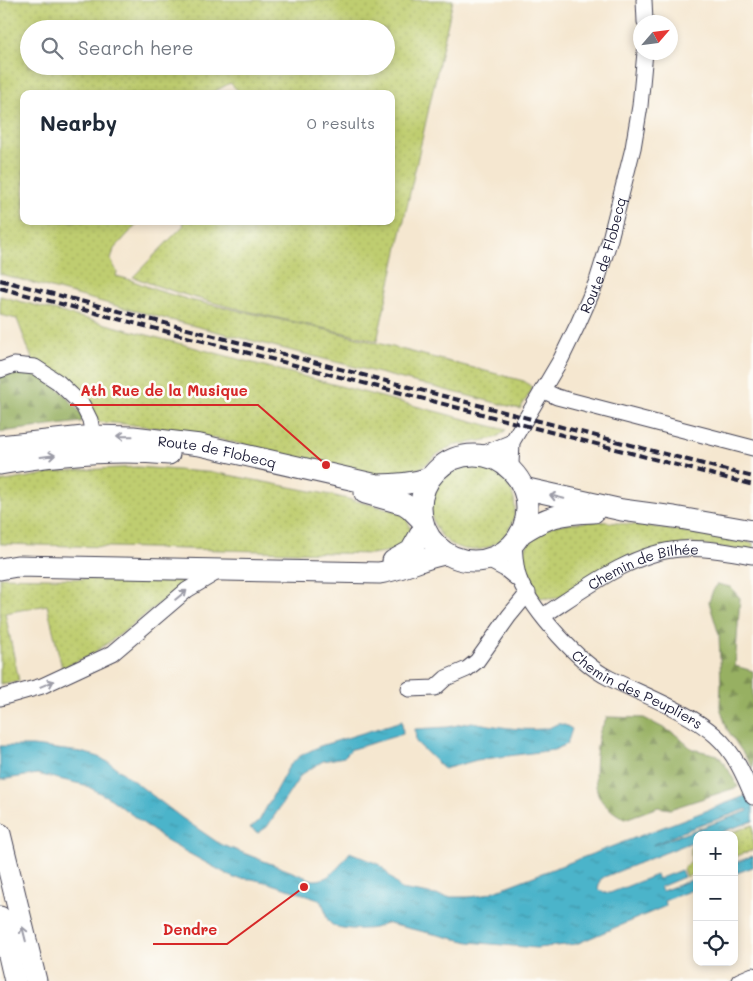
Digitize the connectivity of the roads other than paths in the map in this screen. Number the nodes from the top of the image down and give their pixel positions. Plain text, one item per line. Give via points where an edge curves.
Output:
1 (644, 0) edge
2 (645, 15) edge
3 (644, 60) edge
4 (0, 370) edge
5 (542, 390) junction
6 (93, 436) junction
7 (512, 442) junction
8 (0, 446) edge
9 (753, 448) edge
10 (480, 455) junction
11 (0, 464) edge
12 (430, 478) junction
13 (520, 483) junction
14 (622, 510) junction
15 (423, 524) junction
16 (753, 531) edge
17 (517, 539) junction
18 (0, 554) edge
19 (445, 554) junction
20 (753, 556) edge
21 (488, 560) junction
22 (0, 569) edge
23 (220, 570) junction
24 (524, 587) junction
25 (543, 616) junction
26 (409, 689) dead end
27 (0, 698) edge
28 (753, 797) edge
29 (0, 834) edge
30 (0, 917) edge
31 (753, 975) edge
32 (16, 981) edge
33 (36, 981) edge
34 (739, 981) edge

1 - 2 street
3 - 5 street, Route de Flobecq via 633,148 597,281
4 - 6 street via 14,365 35,367 58,382 83,406
5 - 7 street, Route de Flobecq
5 - 9 street
6 - 8 highway, Route de Flobecq
12 -> 6 highway, Route de Flobecq via 400,485 376,485 200,445 133,436
7 - 10 street
7 - 13 street via 511,464
10 - 12 highway via 447,462
10 - 13 highway via 507,467
11 -> 15 highway, Route de Flobecq via 68,454 114,452 195,456 240,463 376,495 404,504
12 - 15 highway via 421,498
14 -> 13 highway
13 - 17 highway via 527,511
14 - 16 highway
14 - 17 highway via 548,518
15 - 18 highway via 411,551 400,558 375,565
15 - 19 highway via 430,539
17 - 21 highway via 506,551
17 - 24 street, Chemin des Peupliers via 516,562
19 - 21 highway via 467,562
19 - 23 highway via 379,573
20 - 25 street, Chemin de Bilhée via 703,549 658,553 605,576
21 - 24 street, Chemin des Peupliers via 505,569
22 - 23 highway via 17,566
27 -> 23 street via 42,686 113,653 187,590
24 - 25 street, Chemin des Peupliers
24 - 26 street via 509,616 477,661 435,688
25 - 28 street, Chemin des Peupliers via 575,653 607,677 698,722 714,734 731,752
33 -> 29 highway
30 - 32 highway
31 - 34 street

